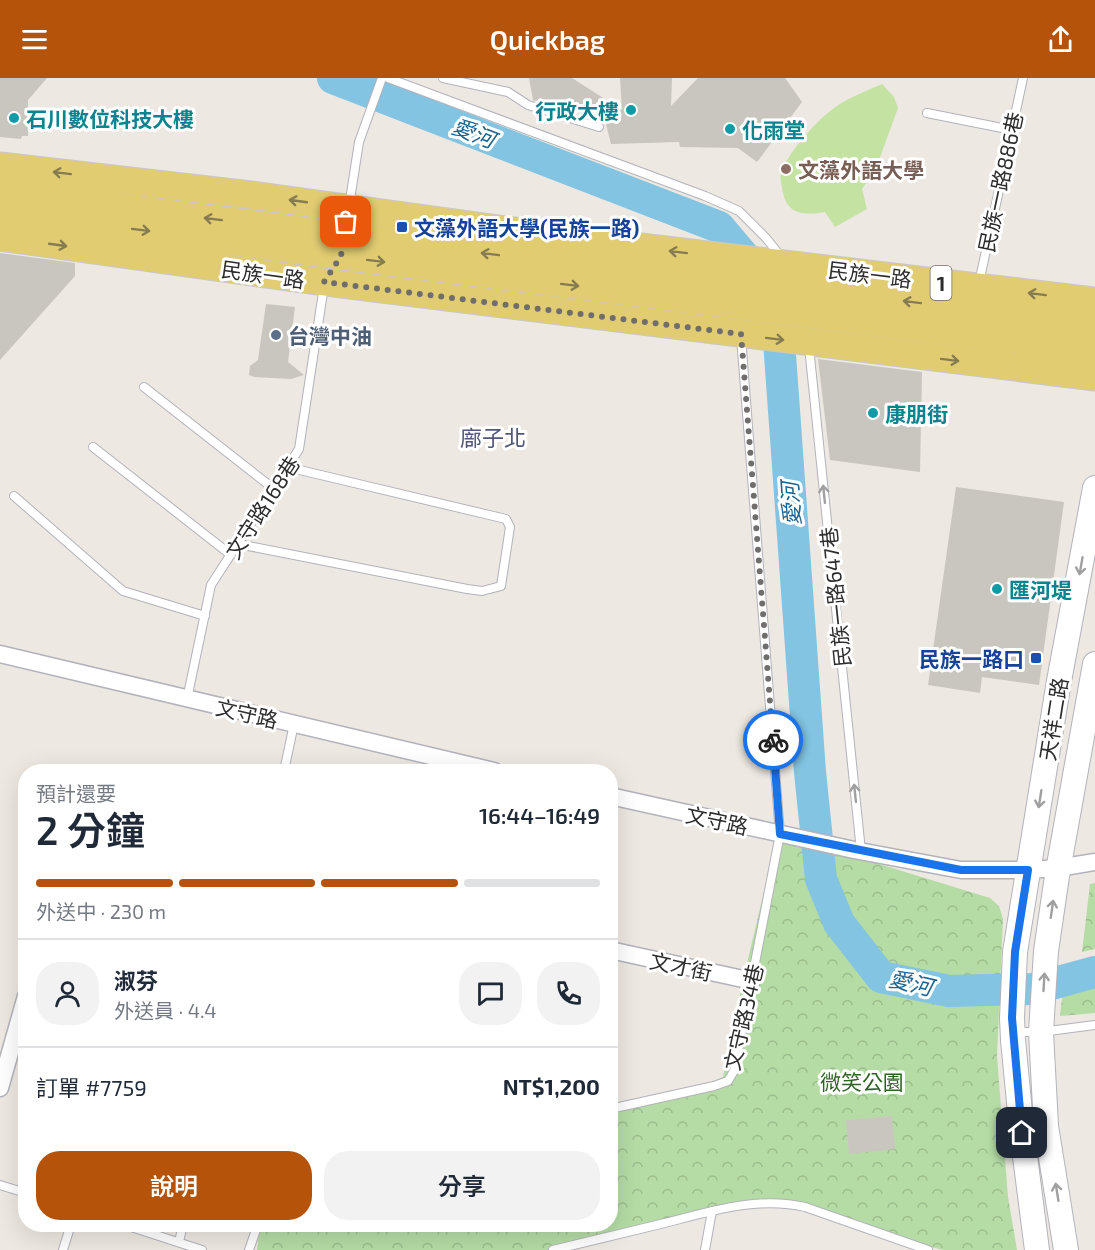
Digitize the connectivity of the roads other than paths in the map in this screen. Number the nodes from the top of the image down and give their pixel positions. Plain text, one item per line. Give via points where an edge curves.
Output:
1 (382, 78) edge
2 (388, 78) edge
3 (443, 78) edge
4 (1023, 78) edge
5 (927, 113) dead end
6 (599, 127) dead end
7 (1012, 130) junction
8 (0, 166) edge
9 (102, 177) junction
10 (0, 192) edge
11 (99, 204) junction
12 (0, 212) edge
13 (0, 237) edge
14 (220, 240) junction
15 (340, 245) junction
16 (218, 267) junction
17 (791, 276) junction
18 (737, 282) junction
19 (978, 287) junction
20 (1095, 301) edge
21 (817, 315) junction
22 (1095, 324) edge
23 (741, 334) junction
24 (818, 344) junction
25 (1095, 350) edge
26 (1095, 377) edge
27 (144, 387) dead end
28 (93, 447) dead end
29 (287, 467) junction
30 (1095, 488) edge
31 (274, 489) junction
32 (14, 496) dead end
33 (1091, 533) edge
34 (238, 544) junction
35 (231, 555) junction
36 (205, 616) junction
37 (0, 654) edge
38 (1095, 664) edge
39 (187, 699) junction
40 (294, 724) junction
41 (285, 764) edge
42 (464, 764) edge
43 (618, 798) edge
44 (784, 834) junction
45 (857, 850) junction
46 (1095, 862) edge
47 (1058, 868) junction
48 (1028, 870) junction
49 (618, 952) edge
50 (752, 981) junction
51 (1041, 1023) junction
52 (18, 1024) edge
53 (1012, 1024) junction
54 (1095, 1025) edge
55 (0, 1088) edge
56 (618, 1107) edge
57 (0, 1185) edge
58 (18, 1191) edge
59 (712, 1211) junction
60 (69, 1232) edge
61 (147, 1232) edge
62 (181, 1232) edge
63 (255, 1232) edge
64 (179, 1242) junction
65 (559, 1249) edge
66 (63, 1250) edge
67 (202, 1250) edge
68 (249, 1250) edge
69 (705, 1250) edge
70 (928, 1250) edge
71 (1037, 1250) edge
72 (1066, 1250) edge

1 - 15 lane, 文守路168巷 via 359,142
2 - 17 lane via 739,211 766,238
3 - 6 lane via 508,92 528,105
4 - 7 lane, 民族一路886巷
5 - 7 lane
7 - 19 lane, 民族一路886巷
9 -> 8 main road, 民族一路 / 1
9 - 11 main road
15 -> 9 main road, 民族一路 / 1
10 - 11 main road, 民族一路 / 1
15 -> 11 main road, 民族一路 / 1
12 -> 14 main road, 民族一路 / 1
13 -> 16 main road, 民族一路 / 1
14 - 15 main road, 民族一路 / 1
14 - 16 main road
15 - 16 main road, 民族一路 / 1
15 - 18 main road, 民族一路 / 1
18 -> 15 main road, 民族一路 / 1
15 - 23 main road, 民族一路 / 1
15 - 29 lane, 文守路168巷 via 299,449
17 - 18 main road, 1
17 - 19 main road, 民族一路 / 1
22 -> 17 main road, 民族一路 / 1
18 - 21 main road, 1
20 -> 19 main road, 民族一路 / 1
21 - 24 main road
21 - 25 main road, 1
23 -> 24 main road, 1
23 - 44 lane, 文守路34巷
24 -> 26 main road, 1
45 -> 24 lane, 民族一路647巷
27 - 31 lane
28 - 35 lane
29 - 31 lane, 文守路168巷
29 - 34 lane via 507,519 510,527 501,586 482,591 467,589
30 - 33 street, 天祥二路
31 - 34 lane, 文守路168巷
32 - 36 lane via 123,591
33 -> 48 street, 天祥二路 via 1059,681
34 - 35 lane, 文守路168巷
35 - 36 lane, 文守路168巷 via 211,585
36 - 39 lane, 文守路168巷
37 - 39 street, 文守路
38 - 47 street, 天祥二路
39 - 40 street, 文守路
40 - 41 lane
40 - 42 street, 文守路
43 - 44 street, 文守路
44 - 45 street, 文守路
44 - 50 lane, 文守路34巷
45 - 48 street via 961,870
46 - 47 street
47 - 48 street
51 -> 47 street, 天祥二路
48 - 53 street, 天祥二路 via 1015,952
49 - 50 street, 文才街
50 - 56 lane, 文守路34巷 via 734,1071 728,1081
51 - 53 lane
51 - 54 lane
72 -> 51 street via 1046,1126
52 - 55 street
53 - 71 street
57 - 58 lane
59 - 65 lane
59 - 69 lane
59 - 70 lane via 784,1202
60 - 66 lane
61 - 64 lane
62 - 64 lane
63 - 68 lane
64 - 67 lane

